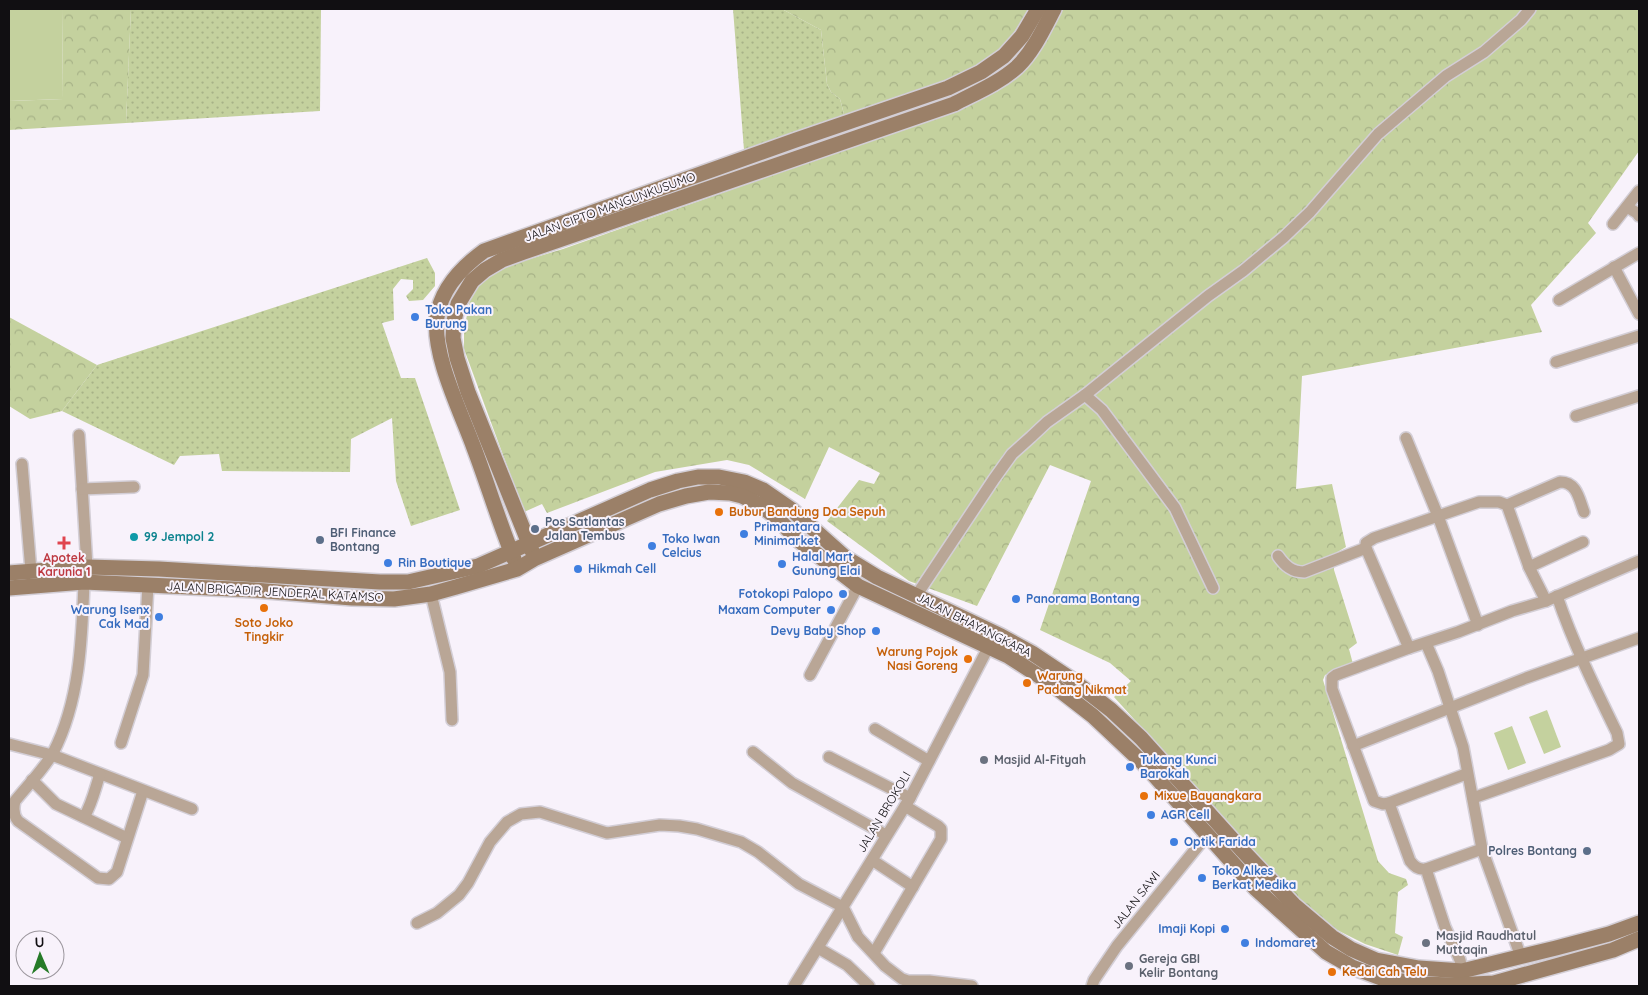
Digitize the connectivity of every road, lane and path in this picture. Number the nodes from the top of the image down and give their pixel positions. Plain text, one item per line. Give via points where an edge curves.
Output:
1 (1038, 9) edge
2 (1054, 9) edge
3 (1530, 9) edge
4 (796, 140) junction
5 (802, 157) junction
6 (1639, 191) edge
7 (1627, 207) junction
8 (1638, 214) edge
9 (1613, 224) dead end
10 (1639, 253) edge
11 (1614, 268) junction
12 (1559, 300) dead end
13 (1639, 314) edge
14 (1639, 336) edge
15 (1556, 362) dead end
16 (1085, 395) junction
17 (1639, 396) edge
18 (1576, 416) dead end
19 (79, 435) dead end
20 (1406, 438) dead end
21 (22, 464) dead end
22 (134, 487) dead end
23 (82, 489) junction
24 (1507, 505) junction
25 (1584, 512) dead end
26 (1438, 516) junction
27 (529, 542) junction
28 (1583, 542) dead end
29 (1366, 548) junction
30 (510, 551) junction
31 (1278, 556) dead end
32 (534, 559) junction
33 (1639, 561) edge
34 (1529, 567) junction
35 (517, 569) junction
36 (31, 571) junction
37 (199, 572) junction
38 (9, 573) edge
39 (86, 574) junction
40 (148, 584) junction
41 (858, 586) junction
42 (198, 587) junction
43 (9, 588) edge
44 (1213, 588) dead end
45 (432, 594) junction
46 (916, 596) junction
47 (1556, 596) junction
48 (1546, 601) junction
49 (1478, 625) junction
50 (1639, 638) edge
51 (1426, 643) junction
52 (989, 646) junction
53 (1410, 648) junction
54 (1582, 659) junction
55 (810, 675) dead end
56 (1450, 707) junction
57 (452, 720) dead end
58 (875, 729) dead end
59 (121, 743) dead end
60 (9, 744) edge
61 (1353, 746) junction
62 (753, 752) dead end
63 (52, 755) junction
64 (829, 757) dead end
65 (929, 761) junction
66 (100, 774) junction
67 (1466, 774) junction
68 (32, 780) junction
69 (143, 791) junction
70 (1473, 798) junction
71 (907, 802) junction
72 (1390, 803) junction
73 (192, 809) dead end
74 (84, 817) junction
75 (886, 835) junction
76 (1207, 835) junction
77 (127, 838) junction
78 (1241, 849) junction
79 (1482, 849) junction
80 (872, 860) junction
81 (1228, 860) junction
82 (1426, 869) junction
83 (1267, 878) junction
84 (914, 887) junction
85 (1256, 889) junction
86 (842, 907) junction
87 (417, 923) dead end
88 (1639, 923) edge
89 (1639, 939) edge
90 (820, 944) junction
91 (1556, 948) junction
92 (874, 953) junction
93 (1520, 958) junction
94 (1561, 964) junction
95 (1462, 970) junction
96 (1525, 974) junction
97 (794, 986) edge
98 (869, 986) edge
99 (972, 986) edge
100 (1092, 986) edge

1 - 4 main road, JALAN CIPTO MANGUNKUSUMO via 1022,36 1004,56 981,72 948,88
2 - 5 main road, JALAN CIPTO MANGUNKUSUMO via 1038,39 1017,67 989,85 954,104
3 - 16 street via 1484,52 1446,76 1378,134 1284,237
4 - 5 main road
4 - 30 main road, JALAN CIPTO MANGUNKUSUMO via 484,251 468,262 450,284 437,318 441,359
5 - 27 main road, JALAN CIPTO MANGUNKUSUMO via 502,260 472,281 458,304 454,321 456,358
6 - 7 street
7 - 8 street
7 - 9 street
10 - 11 street
11 - 12 street
11 - 13 street
14 - 15 street
16 - 44 street via 1102,410 1175,508
16 - 46 street via 1047,422 1012,454
17 - 18 street
19 - 23 street
20 - 26 street
21 - 36 street
22 - 23 street
23 - 39 street
24 - 25 street via 1566,482 1574,488
24 - 26 street via 1479,502
24 - 34 street
26 - 29 street via 1374,538 1366,543
26 - 49 street
27 - 30 main road, JALAN BRIGADIR JENDERAL KATAMSO
27 - 32 main road, JALAN CIPTO MANGUNKUSUMO
27 - 46 main road, JALAN BHAYANGKARA via 650,490 698,477 719,477 763,490 792,510 846,558 877,578
28 - 34 street
29 - 31 street via 1304,572 1289,568
29 - 53 street
30 - 35 main road, JALAN CIPTO MANGUNKUSUMO
30 - 37 main road, JALAN BRIGADIR JENDERAL KATAMSO via 478,566 408,582
32 - 35 main road, JALAN BRIGADIR JENDERAL KATAMSO
32 - 41 main road, JALAN BHAYANGKARA via 659,504 709,492 730,493 760,505 797,539
33 - 47 street
34 - 48 street
35 - 45 main road, JALAN BRIGADIR JENDERAL KATAMSO
36 - 38 main road, JALAN BRIGADIR JENDERAL KATAMSO
36 - 39 main road, JALAN BRIGADIR JENDERAL KATAMSO
37 - 39 main road, JALAN BRIGADIR JENDERAL KATAMSO
37 - 42 main road
39 - 40 main road, JALAN BRIGADIR JENDERAL KATAMSO
39 - 43 main road, JALAN BRIGADIR JENDERAL KATAMSO
39 - 63 street via 82,638 71,709
40 - 42 main road, JALAN BRIGADIR JENDERAL KATAMSO
40 - 59 street via 143,675
41 - 52 main road, JALAN BHAYANGKARA
41 - 55 street
42 - 45 main road, JALAN BRIGADIR JENDERAL KATAMSO via 352,598 394,599
45 - 57 street via 450,672
46 - 78 main road, JALAN BHAYANGKARA via 1032,653 1098,700 1141,738
47 - 48 street
47 - 54 street
48 - 49 street
49 - 51 street
50 - 54 street
51 - 53 street
51 - 56 street
52 - 65 street, JALAN BROKOLI
52 - 76 main road, JALAN BHAYANGKARA via 1052,685 1093,716 1145,764
53 - 61 street via 1332,678 1332,689
54 - 56 street
54 - 70 street via 1619,744 1610,750
56 - 61 street
56 - 67 street
58 - 65 street
60 - 63 street
61 - 72 street via 1374,801
62 - 75 street via 792,783
63 - 66 street
63 - 68 street
64 - 71 street
65 - 71 street, JALAN BROKOLI
66 - 69 street
66 - 74 street
67 - 70 street
67 - 72 street
68 - 74 street via 56,804
68 - 77 street via 15,801 15,817 98,878 109,879 117,872
69 - 73 street
69 - 77 street
70 - 79 street
71 - 75 street, JALAN BROKOLI
71 - 84 street via 938,826 942,834
72 - 82 street via 1410,861
74 - 77 street
75 - 80 street, JALAN BROKOLI
76 - 81 main road, JALAN BHAYANGKARA
76 - 100 street, JALAN SAWI via 1117,946
78 - 81 main road
78 - 83 main road, JALAN BHAYANGKARA
79 - 82 street
79 - 93 street
80 - 84 street
80 - 86 street, JALAN BROKOLI
81 - 85 main road, JALAN BHAYANGKARA
82 - 95 street
83 - 85 main road
83 - 95 main road, JALAN BHAYANGKARA via 1294,905 1351,950 1385,962
84 - 92 street
85 - 96 main road, JALAN BHAYANGKARA via 1326,952 1381,978 1454,986 1494,983
86 - 87 street via 799,884 749,846 726,836 667,825 607,833 550,814 534,812 521,814 507,822 490,842 464,890 448,905
86 - 90 street, JALAN BROKOLI
86 - 92 street via 858,937
88 - 91 main road, JALAN BHAYANGKARA
89 - 94 main road, JALAN BHAYANGKARA
90 - 97 street, JALAN BROKOLI
90 - 98 street
91 - 93 main road, JALAN BHAYANGKARA
91 - 94 main road
92 - 99 street via 902,979
93 - 95 main road, JALAN BHAYANGKARA
93 - 96 main road
94 - 96 main road, JALAN BHAYANGKARA

